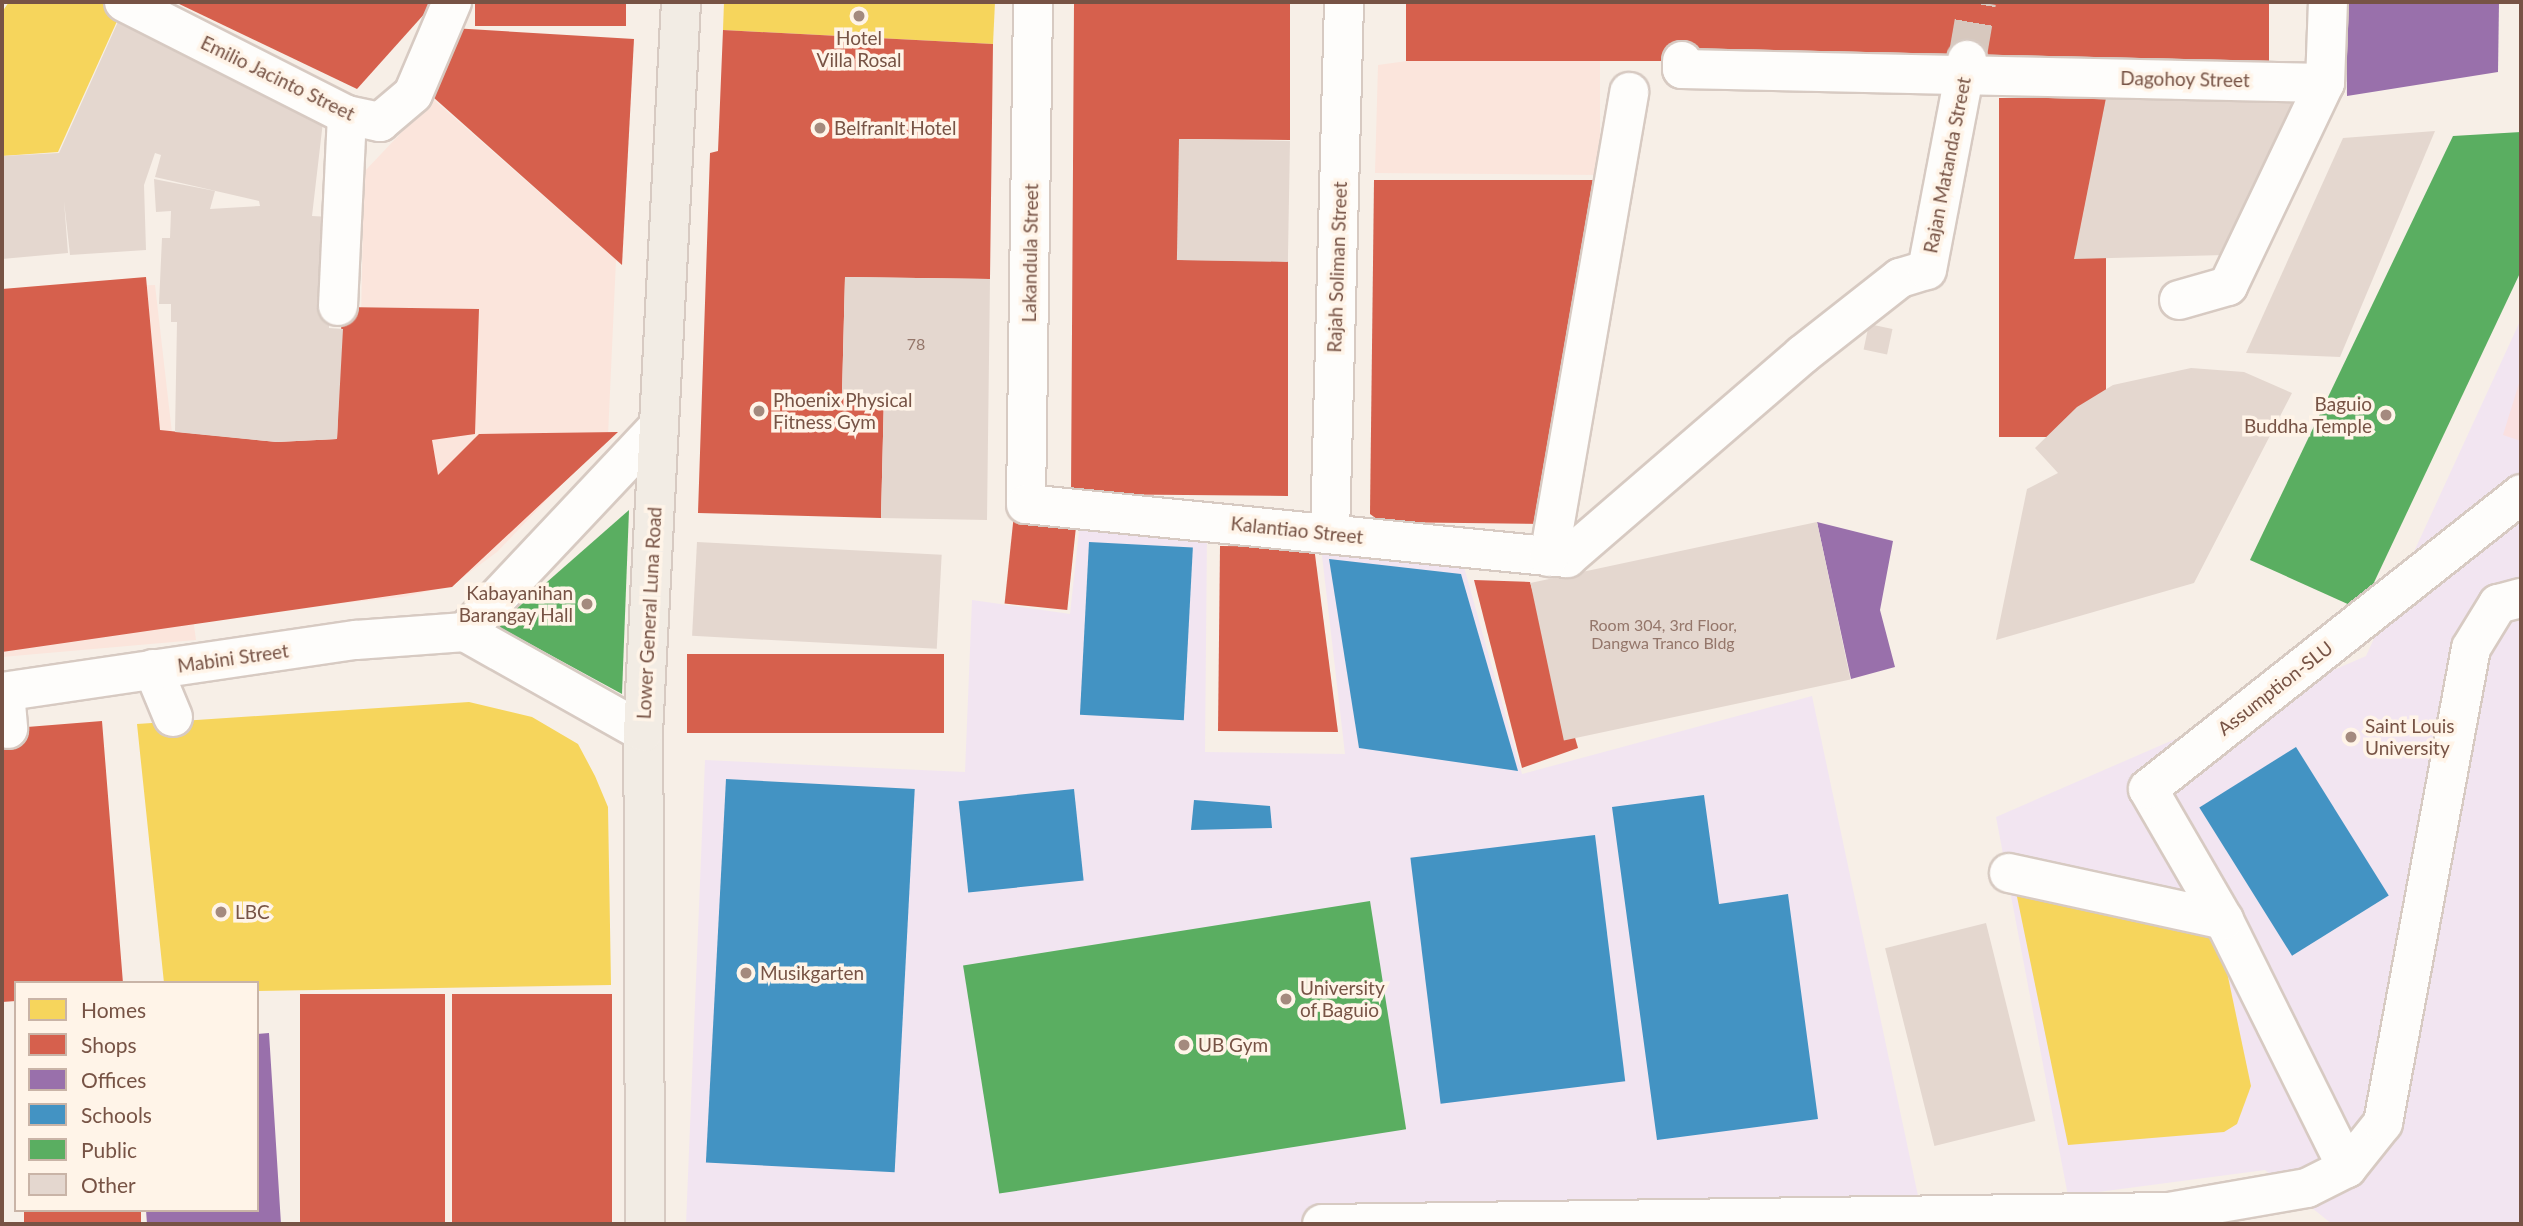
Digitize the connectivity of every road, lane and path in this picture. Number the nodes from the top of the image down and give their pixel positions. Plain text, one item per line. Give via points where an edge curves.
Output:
1 (124, 2) edge
2 (452, 2) edge
3 (681, 2) edge
4 (1033, 2) edge
5 (1344, 2) edge
6 (2328, 2) edge
7 (1682, 61) dead end
8 (1965, 67) junction
9 (2325, 83) junction
10 (1629, 92) dead end
11 (347, 115) junction
12 (2179, 300) dead end
13 (338, 306) dead end
14 (657, 428) junction
15 (2521, 494) edge
16 (1026, 504) joint
17 (1330, 533) junction
18 (1558, 557) junction
19 (2521, 598) edge
20 (465, 632) junction
21 (153, 669) junction
22 (3, 692) edge
23 (173, 717) dead end
24 (8, 729) dead end
25 (643, 732) junction
26 (2010, 873) dead end
27 (2224, 920) junction
28 (2347, 1168) junction
29 (645, 1224) edge
30 (1322, 1224) edge

1 - 11 street, Emilio Jacinto Street
2 - 11 street, Emilio Jacinto Street via 412,94 380,122
3 - 14 main road, Lower General Luna Road
4 - 16 street, Lakandula Street
5 - 17 street, Rajah Soliman Street
6 - 9 street
7 - 8 street, Dagohoy Street via 1682,69
8 - 9 street, Dagohoy Street
8 - 18 street, Rajan Matanda Street via 1927,270 1900,278
9 - 12 street via 2228,286
10 - 18 street
11 - 13 street
14 - 20 street
14 - 25 main road, Lower General Luna Road
15 - 27 street, Assumption-SLU via 2148,789
16 - 17 street, Kalantiao Street
17 - 18 street, Kalantiao Street
19 - 28 street via 2498,604 2468,661 2384,1123
20 - 21 street, Mabini Street
20 - 25 street
21 - 22 street, Mabini Street
21 - 23 street
22 - 24 street
25 - 29 main road, Lower General Luna Road
26 - 27 street
27 - 28 street, Assumption-SLU
28 - 30 street via 2307,1188 2169,1212

